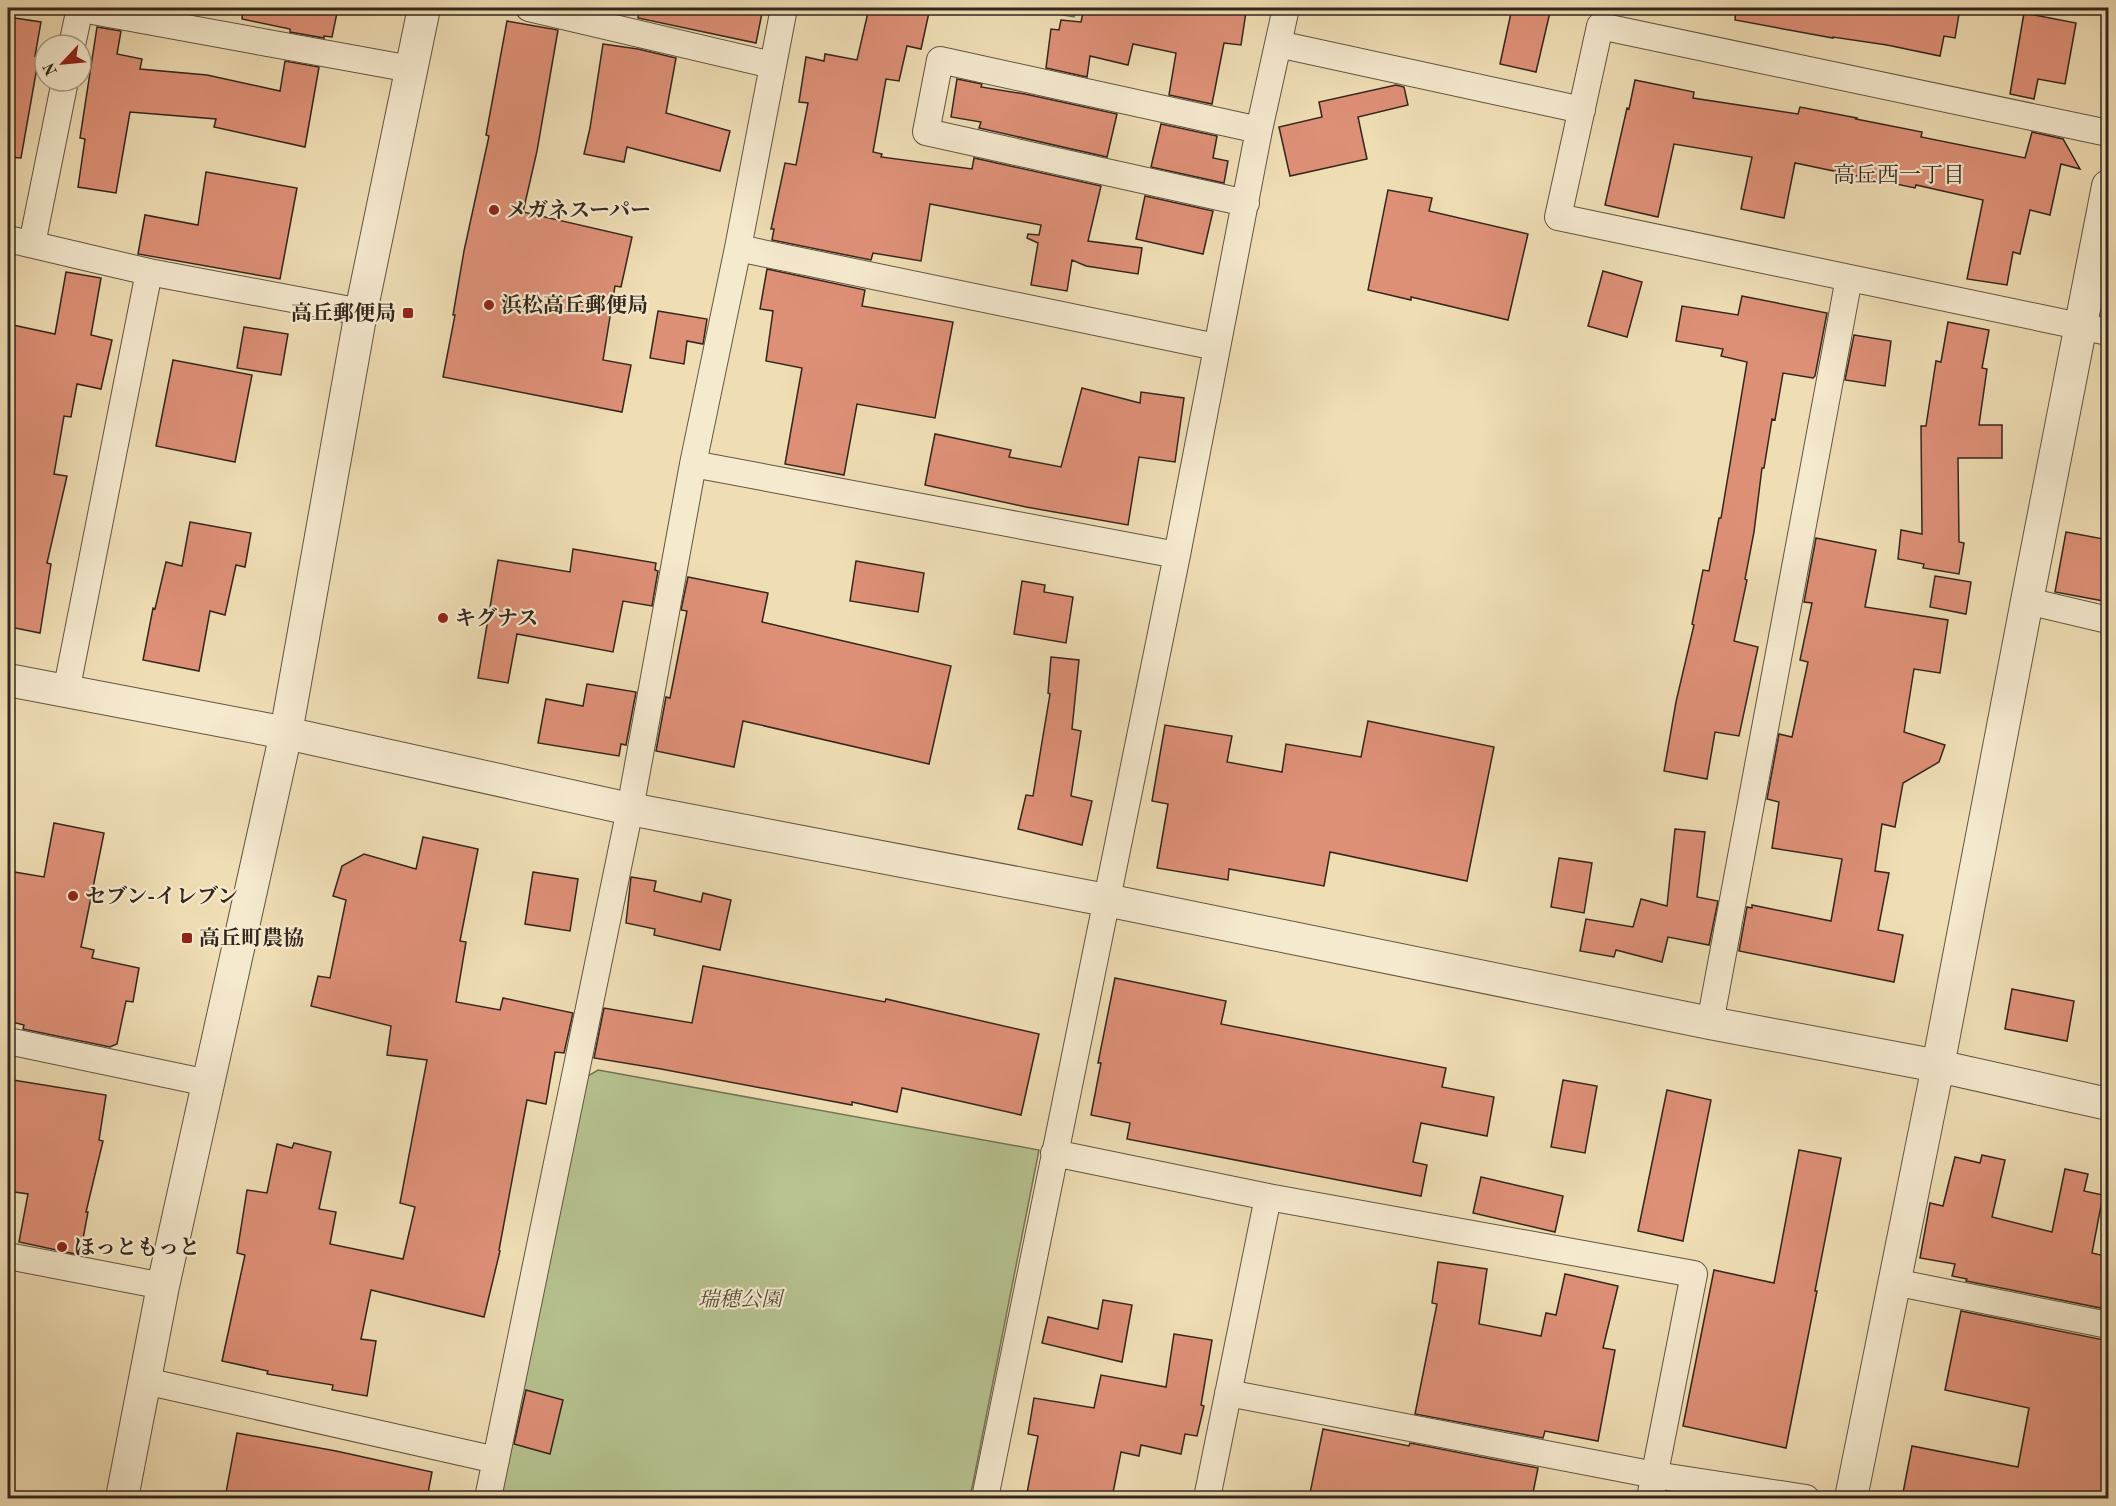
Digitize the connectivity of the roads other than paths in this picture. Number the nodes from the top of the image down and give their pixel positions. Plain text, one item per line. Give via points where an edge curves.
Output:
1 (78, 8) edge
2 (423, 8) edge
3 (529, 8) edge
4 (784, 8) edge
5 (1286, 8) edge
6 (74, 33) edge
7 (1278, 45) junction
8 (772, 65) junction
9 (411, 69) junction
10 (63, 93) edge
11 (1582, 110) junction
12 (1259, 130) junction
13 (2109, 133) edge
14 (2109, 186) edge
15 (1246, 203) junction
16 (8, 239) edge
17 (32, 244) junction
18 (738, 248) junction
19 (149, 272) junction
20 (1849, 278) junction
21 (361, 312) junction
22 (2094, 329) edge
23 (1216, 347) junction
24 (693, 464) junction
25 (1177, 555) junction
26 (2026, 601) junction
27 (2109, 620) edge
28 (8, 680) edge
29 (66, 692) junction
30 (286, 733) junction
31 (630, 808) junction
32 (1106, 900) junction
33 (1710, 1023) junction
34 (8, 1041) edge
35 (1938, 1066) junction
36 (208, 1083) junction
37 (2109, 1104) edge
38 (1054, 1153) junction
39 (1268, 1197) junction
40 (8, 1256) edge
41 (1894, 1282) junction
42 (163, 1286) junction
43 (2109, 1325) edge
44 (145, 1381) junction
45 (1228, 1393) junction
46 (496, 1460) junction
47 (1653, 1487) edge
48 (122, 1498) edge
49 (488, 1498) edge
50 (985, 1498) edge
51 (1207, 1498) edge
52 (1806, 1498) edge
53 (1851, 1498) edge

1 - 6 street
1 - 9 street
2 - 9 street
3 - 8 street
4 - 8 street
5 - 7 street
7 - 11 street
7 - 12 street
8 - 18 street
9 - 21 street
10 - 17 street
11 - 13 street via 1600,26
11 - 20 street via 1558,217
12 - 15 street
12 - 15 street via 940,60 926,132
14 - 22 street
15 - 23 street
16 - 17 street
17 - 19 street
18 - 23 street
18 - 24 street
19 - 21 street
19 - 29 street
20 - 22 street
20 - 33 street
21 - 30 street
22 - 26 street
23 - 25 street
24 - 25 street
24 - 31 street
25 - 32 street
26 - 27 street
26 - 35 street
28 - 29 street
29 - 30 street
30 - 31 street
30 - 36 street
31 - 32 street
31 - 46 street
32 - 33 street
32 - 38 street
33 - 35 street
34 - 36 street
35 - 37 street
35 - 41 street
36 - 42 street
38 - 39 street
38 - 50 street
39 - 45 street
39 - 47 street via 1694,1274
40 - 42 street
41 - 43 street
41 - 53 street
42 - 44 street
44 - 46 street
44 - 48 street
45 - 47 street
45 - 51 street
46 - 49 street
47 - 52 street

